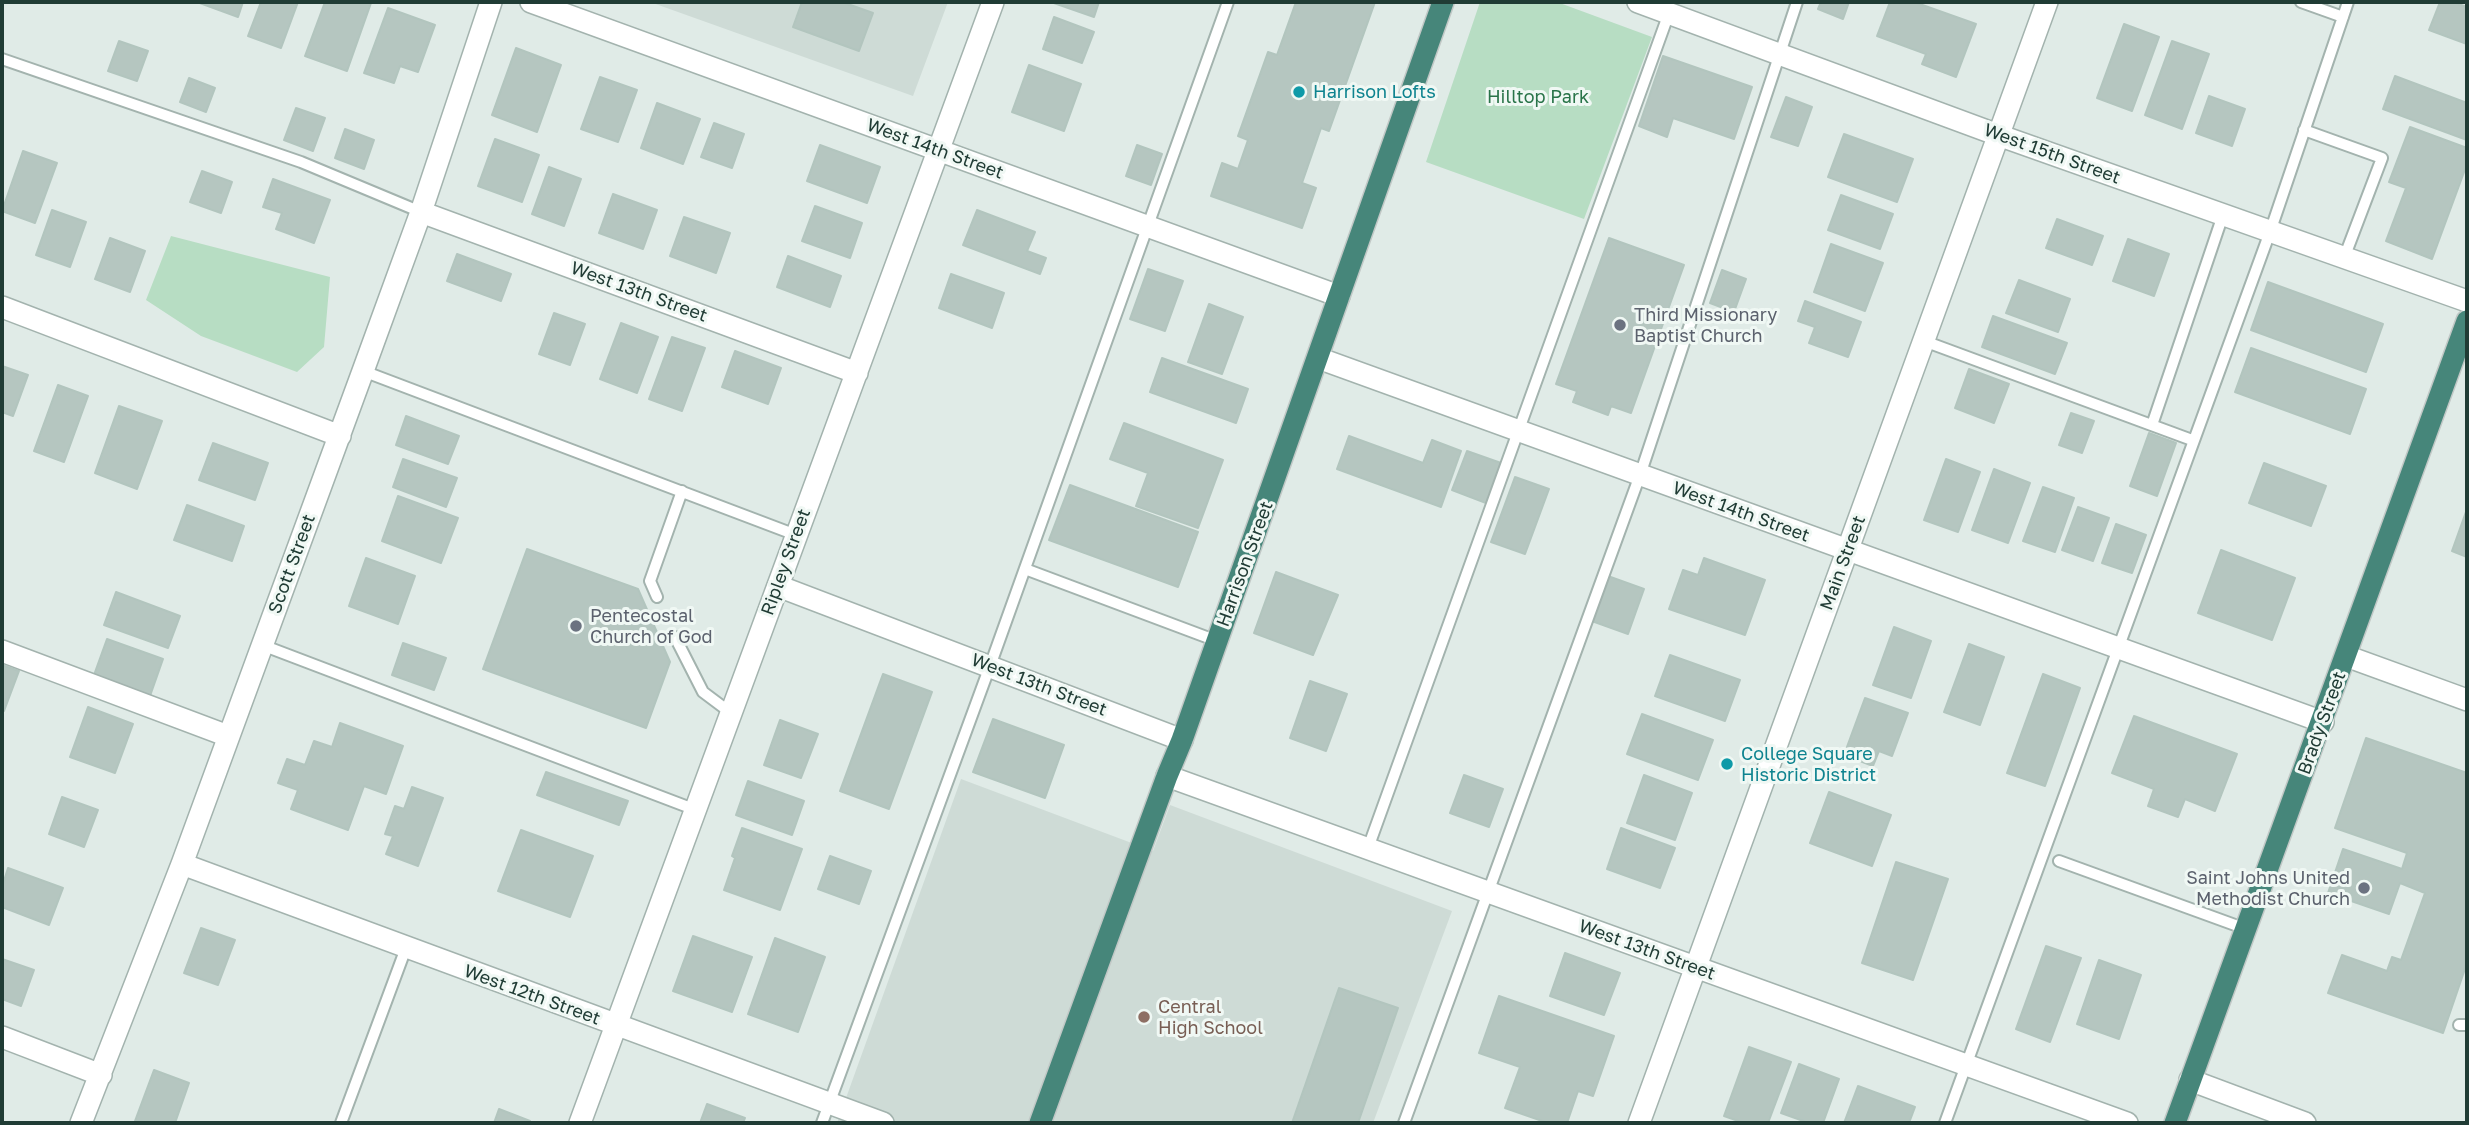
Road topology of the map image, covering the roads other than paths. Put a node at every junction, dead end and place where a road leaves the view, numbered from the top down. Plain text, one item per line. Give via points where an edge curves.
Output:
1 (491, 2) edge
2 (531, 2) edge
3 (993, 2) edge
4 (1228, 2) edge
5 (1443, 2) edge
6 (1638, 2) edge
7 (1797, 2) edge
8 (2047, 2) edge
9 (2301, 2) edge
10 (2348, 2) edge
11 (1668, 13) junction
12 (2343, 16) junction
13 (1779, 52) junction
14 (2, 58) edge
15 (2304, 130) junction
16 (1998, 135) junction
17 (939, 150) junction
18 (421, 212) junction
19 (2223, 215) junction
20 (1149, 225) junction
21 (2270, 232) junction
22 (2344, 258) junction
23 (1339, 296) junction
24 (2467, 301) edge
25 (2, 307) edge
26 (2467, 321) edge
27 (1924, 341) junction
28 (1318, 358) junction
29 (363, 371) junction
30 (857, 373) junction
31 (2152, 425) junction
32 (1518, 430) junction
33 (340, 436) junction
34 (2192, 440) junction
35 (1640, 475) junction
36 (682, 491) junction
37 (796, 535) junction
38 (1847, 550) junction
39 (1025, 569) junction
40 (778, 586) junction
41 (657, 597) dead end
42 (675, 636) dead end
43 (1217, 642) junction
44 (262, 645) junction
45 (2118, 648) junction
46 (2, 651) edge
47 (2346, 656) junction
48 (990, 666) junction
49 (2467, 699) edge
50 (731, 713) junction
51 (2323, 722) junction
52 (228, 736) junction
53 (1182, 740) junction
54 (1167, 776) junction
55 (696, 810) junction
56 (1368, 848) junction
57 (2059, 861) dead end
58 (182, 864) junction
59 (1488, 892) junction
60 (2246, 929) junction
61 (406, 948) junction
62 (1695, 967) junction
63 (616, 1026) junction
64 (2, 1038) edge
65 (1966, 1065) junction
66 (101, 1075) junction
67 (2190, 1080) junction
68 (826, 1114) edge
69 (81, 1123) edge
70 (341, 1123) edge
71 (580, 1123) edge
72 (883, 1123) edge
73 (1040, 1123) edge
74 (1404, 1123) edge
75 (1639, 1123) edge
76 (1945, 1123) edge
77 (2127, 1123) edge
78 (2175, 1123) edge
79 (2305, 1123) edge

1 - 18 street, Scott Street
2 - 17 street, West 14th Street
3 - 17 street, Ripley Street
4 - 20 lane
5 - 23 highway, Harrison Street
6 - 11 street, West 15th Street
7 - 13 lane
8 - 16 street, Main Street
9 - 12 lane
10 - 12 lane
11 - 13 street, West 15th Street
11 - 32 lane
12 - 15 lane
13 - 16 street, West 15th Street
13 - 35 lane
14 - 18 lane via 301,162
15 - 21 lane
15 - 22 lane via 2382,158
16 - 19 street, West 15th Street
16 - 27 street, Main Street
17 - 20 street, West 14th Street
17 - 30 street, Ripley Street
18 - 29 street, Scott Street
18 - 30 street, West 13th Street
19 - 21 street, West 15th Street
19 - 31 lane
20 - 23 street, West 14th Street
20 - 39 lane
21 - 22 street, West 15th Street
21 - 34 lane
22 - 24 street, West 15th Street
23 - 28 highway, Harrison Street
25 - 33 street
26 - 47 highway, Brady Street
27 - 31 lane
27 - 38 street, Main Street
28 - 32 street, West 14th Street
28 - 43 highway, Harrison Street
29 - 33 street, Scott Street
29 - 36 lane
30 - 37 street, Ripley Street
31 - 34 lane
32 - 35 street, West 14th Street
32 - 56 lane
33 - 44 street, Scott Street
34 - 45 lane
35 - 38 street, West 14th Street
35 - 59 lane
36 - 37 lane
36 - 41 lane via 650,581
37 - 40 street, Ripley Street
38 - 45 street, West 14th Street
38 - 62 street, Main Street
39 - 43 lane
39 - 48 lane
40 - 48 street, West 13th Street
40 - 50 street, Ripley Street
42 - 50 lane via 703,692
43 - 53 highway, Harrison Street
44 - 52 street, Scott Street
44 - 55 lane
45 - 51 street, West 14th Street
45 - 65 lane
46 - 52 street
47 - 49 street
47 - 51 highway, Brady Street
48 - 53 street, West 13th Street
48 - 68 lane
50 - 55 street, Ripley Street
51 - 60 highway, Brady Street
52 - 58 street, Scott Street
53 - 54 highway, Harrison Street
54 - 56 street, West 13th Street
54 - 73 highway, Harrison Street
55 - 63 street, Ripley Street
56 - 59 street, West 13th Street
57 - 60 lane
58 - 61 street, West 12th Street
58 - 66 street, Scott Street
59 - 62 street, West 13th Street
59 - 74 lane
60 - 67 highway, Brady Street
61 - 63 street, West 12th Street
61 - 70 lane
62 - 65 street, West 13th Street
62 - 75 street, Main Street
63 - 68 street, West 12th Street
63 - 71 street, Ripley Street
64 - 66 street
65 - 76 lane
65 - 77 street, West 13th Street
66 - 69 street, Scott Street
67 - 78 highway, Brady Street
67 - 79 street
68 - 72 street, West 12th Street

